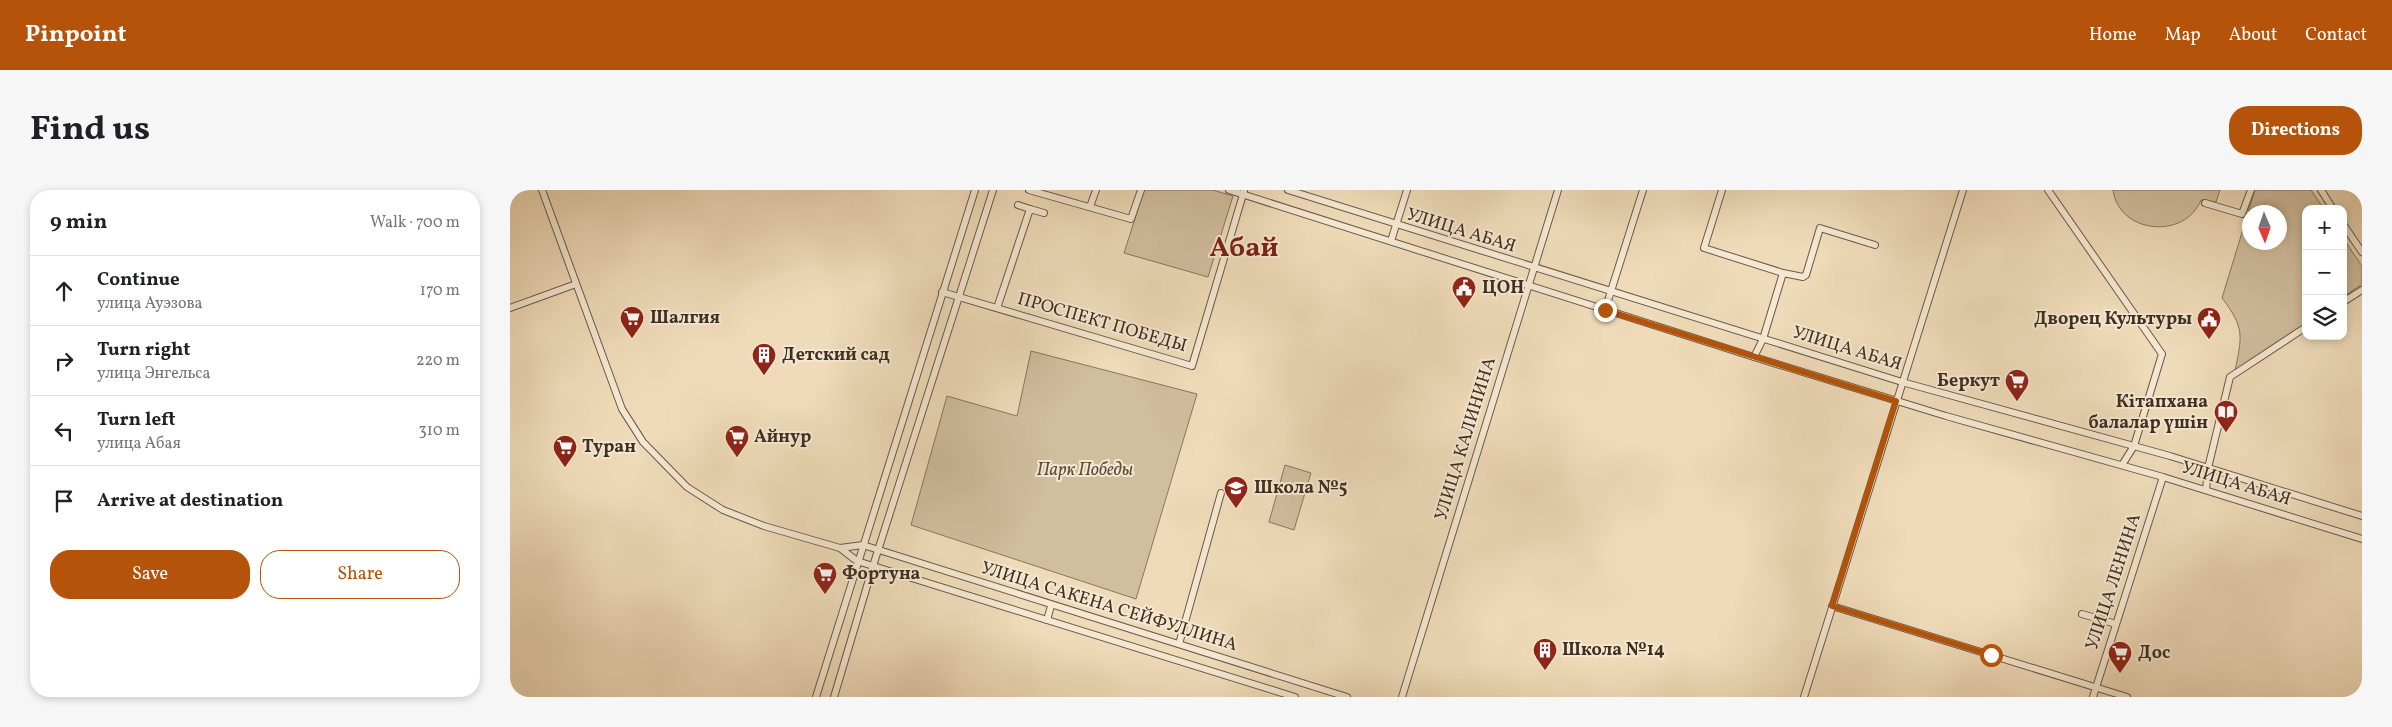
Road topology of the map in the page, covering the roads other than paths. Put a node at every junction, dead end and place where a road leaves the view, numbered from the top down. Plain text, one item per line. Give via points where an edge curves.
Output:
1 (542, 190) edge
2 (975, 190) edge
3 (993, 190) edge
4 (1029, 190) edge
5 (1096, 190) edge
6 (1141, 190) edge
7 (1229, 190) edge
8 (1288, 190) edge
9 (1407, 190) edge
10 (1558, 190) edge
11 (1643, 190) edge
12 (1722, 190) edge
13 (1962, 190) edge
14 (2048, 190) edge
15 (2251, 190) edge
16 (2323, 191) edge
17 (1244, 192) edge
18 (2205, 203) dead end
19 (1018, 204) dead end
20 (2331, 205) edge
21 (1090, 207) junction
22 (1030, 208) junction
23 (1044, 213) dead end
24 (1396, 224) junction
25 (2347, 230) edge
26 (1391, 241) junction
27 (1875, 244) dead end
28 (2362, 252) edge
29 (1534, 268) junction
30 (1783, 273) junction
31 (576, 284) junction
32 (1528, 287) junction
33 (2362, 290) edge
34 (942, 292) junction
35 (1611, 292) junction
36 (959, 297) junction
37 (2347, 299) edge
38 (510, 308) edge
39 (997, 308) junction
40 (1605, 310) junction
41 (2302, 330) edge
42 (1763, 339) junction
43 (1754, 357) junction
44 (1902, 382) junction
45 (1896, 401) junction
46 (2134, 446) junction
47 (2122, 465) junction
48 (2208, 468) junction
49 (2163, 477) junction
50 (2206, 490) junction
51 (1221, 493) dead end
52 (2362, 516) edge
53 (2362, 539) edge
54 (863, 545) junction
55 (840, 548) junction
56 (878, 550) junction
57 (858, 561) junction
58 (873, 566) junction
59 (1051, 606) junction
60 (1832, 606) junction
61 (2082, 614) dead end
62 (1047, 620) junction
63 (2116, 624) junction
64 (1179, 644) junction
65 (2096, 688) junction
66 (816, 697) edge
67 (834, 697) edge
68 (1295, 697) edge
69 (1347, 697) edge
70 (1402, 697) edge
71 (1804, 697) edge
72 (2093, 697) edge
73 (2127, 697) edge

1 - 31 street
2 - 34 street
3 - 36 street
4 - 21 street
5 - 21 street
6 - 21 street via 1131,219
7 - 17 street
8 - 24 street
9 - 24 street
10 - 29 street, УЛИЦА КАЛИНИНА
11 - 35 street
12 - 30 street via 1704,248
13 - 44 street
14 - 46 street via 2162,354
15 - 18 street via 2242,214
16 - 20 street
17 - 26 street
17 - 39 street, ПРОСПЕКТ ПОБЕДЫ via 1192,366
19 - 22 street
22 - 23 street
22 - 39 street
24 - 26 street, УЛИЦА АБАЯ
24 - 29 street, УЛИЦА АБАЯ
25 - 28 street
26 - 32 street, УЛИЦА АБАЯ
27 - 30 street via 1820,228 1806,275
29 - 32 street, УЛИЦА КАЛИНИНА
29 - 35 street, УЛИЦА АБАЯ
30 - 42 street
31 - 38 street
31 - 55 street via 622,409 643,442 687,487 730,513
32 - 40 street, УЛИЦА АБАЯ
32 - 70 street, УЛИЦА КАЛИНИНА
33 - 37 street
34 - 36 street, ПРОСПЕКТ ПОБЕДЫ
34 - 54 street
35 - 40 street
35 - 42 street, УЛИЦА АБАЯ
36 - 39 street, ПРОСПЕКТ ПОБЕДЫ
36 - 56 street
40 - 43 street, УЛИЦА АБАЯ
41 - 48 street via 2230,377
42 - 43 street
42 - 44 street, УЛИЦА АБАЯ
43 - 45 street, УЛИЦА АБАЯ
44 - 45 street
44 - 46 street, УЛИЦА АБАЯ
45 - 47 street, УЛИЦА АБАЯ
45 - 60 street
46 - 47 street
46 - 48 street, УЛИЦА АБАЯ
47 - 49 street, УЛИЦА АБАЯ
48 - 50 street
48 - 52 street, УЛИЦА АБАЯ
49 - 50 street, УЛИЦА АБАЯ
49 - 63 street, УЛИЦА ЛЕНИНА
50 - 53 street, УЛИЦА АБАЯ
51 - 64 street
54 - 55 street
54 - 56 street, УЛИЦА САКЕНА СЕЙФУЛЛИНА
54 - 57 street
55 - 57 street, УЛИЦА САКЕНА СЕЙФУЛЛИНА
56 - 58 street
56 - 59 street, УЛИЦА САКЕНА СЕЙФУЛЛИНА
57 - 58 street, УЛИЦА САКЕНА СЕЙФУЛЛИНА
57 - 66 street
58 - 62 street, УЛИЦА САКЕНА СЕЙФУЛЛИНА
58 - 67 street
59 - 62 street
59 - 64 street, УЛИЦА САКЕНА СЕЙФУЛЛИНА
60 - 65 street
60 - 71 street
61 - 63 street
62 - 68 street, УЛИЦА САКЕНА СЕЙФУЛЛИНА
63 - 65 street, УЛИЦА ЛЕНИНА
64 - 69 street, УЛИЦА САКЕНА СЕЙФУЛЛИНА
65 - 72 street, УЛИЦА ЛЕНИНА
65 - 73 street

